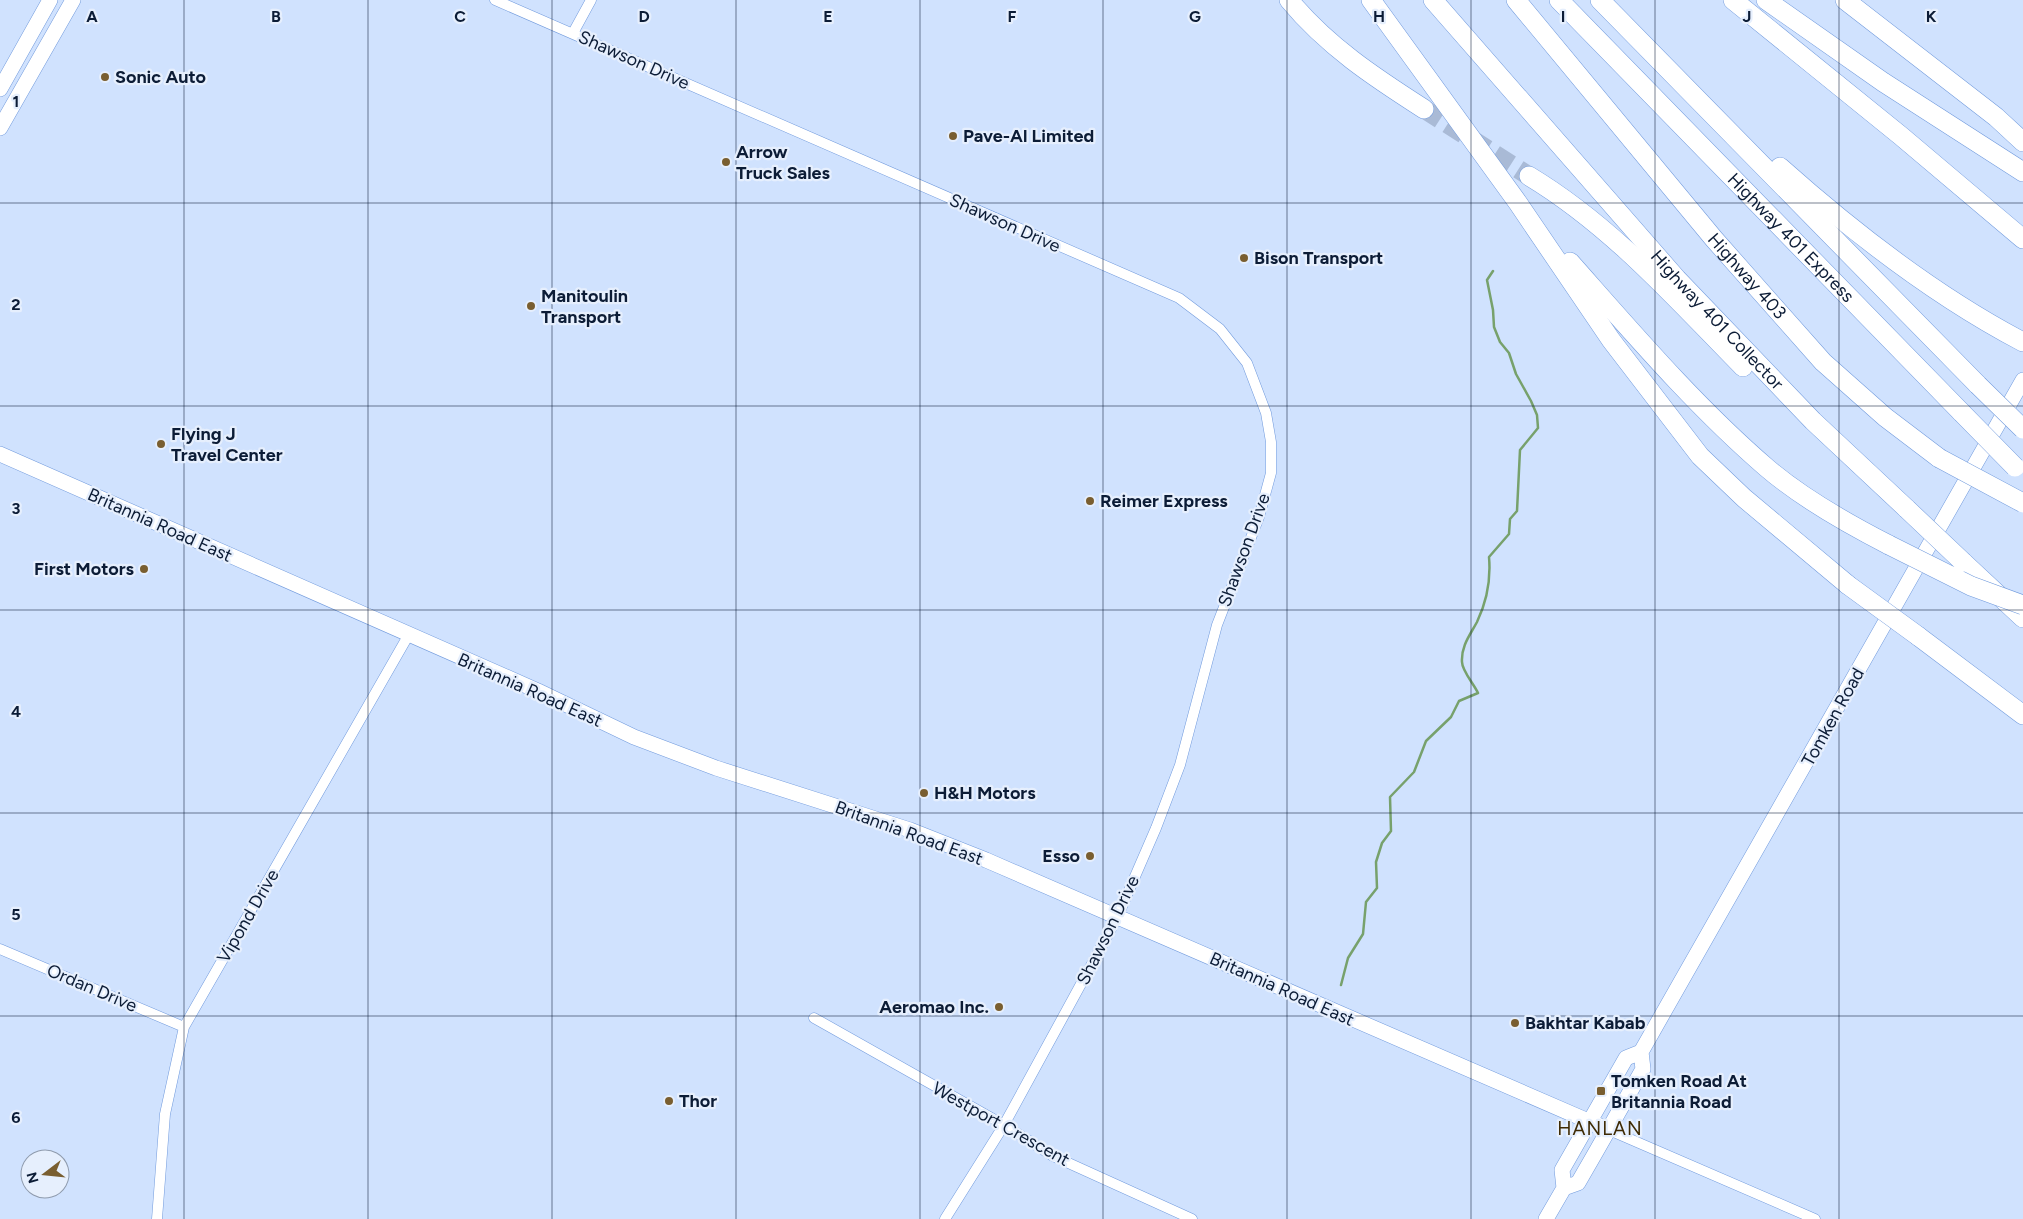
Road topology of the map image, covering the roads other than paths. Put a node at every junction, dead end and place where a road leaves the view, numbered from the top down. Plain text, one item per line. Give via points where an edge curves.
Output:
1 (50, 0) edge
2 (74, 0) edge
3 (495, 0) edge
4 (591, 0) edge
5 (1289, 0) edge
6 (1371, 0) edge
7 (1433, 0) edge
8 (1516, 0) edge
9 (1559, 0) edge
10 (1600, 0) edge
11 (1733, 0) edge
12 (1766, 0) edge
13 (1845, 0) edge
14 (573, 33) junction
15 (1644, 44) junction
16 (0, 89) edge
17 (1424, 109) tunnel mouth
18 (0, 128) edge
19 (2023, 142) edge
20 (2023, 172) edge
21 (1529, 176) tunnel mouth
22 (1518, 203) junction
23 (2023, 239) edge
24 (2023, 342) edge
25 (2023, 380) edge
26 (1813, 421) junction
27 (2023, 429) edge
28 (0, 454) edge
29 (2019, 471) edge
30 (2023, 502) edge
31 (2023, 605) edge
32 (2023, 618) edge
33 (408, 636) junction
34 (2023, 715) edge
35 (1117, 918) junction
36 (0, 950) edge
37 (814, 1018) dead end
38 (184, 1027) junction
39 (1641, 1052) junction
40 (1590, 1121) junction
41 (1004, 1125) junction
42 (1609, 1130) junction
43 (1564, 1188) junction
44 (157, 1219) edge
45 (945, 1219) edge
46 (1192, 1219) edge
47 (1546, 1219) edge
48 (1815, 1219) edge

1 - 16 street
2 - 18 street
3 - 14 street, Shawson Drive
4 - 14 street
5 - 17 highway via 1328,42 1356,65
6 - 22 highway
7 - 26 highway, Highway 401 Collector via 1677,279
8 - 30 highway, Highway 403, bridge via 1714,239 1823,362 1884,417 1939,458
9 - 29 highway, Highway 401 Express, bridge
10 - 15 highway, Highway 401 Express
11 - 23 highway
12 - 20 highway via 1883,82
13 - 19 highway
14 - 35 street, Shawson Drive via 1179,298 1220,329 1247,364 1266,413 1271,442 1271,473 1259,517 1217,625 1180,765
15 - 24 highway via 1813,196 1948,298
15 - 27 highway, Highway 401 Express, bridge
21 - 26 highway via 1592,218 1779,403
22 - 31 highway, bridge via 1670,372 1768,469 1857,528 1971,586
22 - 34 highway, bridge via 1611,340 1700,456 1738,493 1848,585
25 - 39 street, Tomken Road
26 - 32 highway, Highway 401 Collector, bridge
28 - 33 street, Britannia Road East
33 - 35 street, Britannia Road East via 538,691 634,737 716,768 910,830
33 - 38 street, Vipond Drive
35 - 40 street, Britannia Road East
35 - 41 street, Shawson Drive
36 - 38 street, Ordan Drive
37 - 41 street, Westport Crescent
38 - 44 street, Vipond Drive via 165,1114
39 - 40 street, Tomken Road via 1626,1058
39 - 42 street, Tomken Road via 1643,1069
40 - 42 street, Britannia Road East
40 - 43 street, Tomken Road via 1562,1170
41 - 45 street, Shawson Drive
41 - 46 street, Westport Crescent via 1054,1156
42 - 43 street, Tomken Road via 1578,1183
42 - 48 street, Britannia Road East
43 - 47 street, Tomken Road

